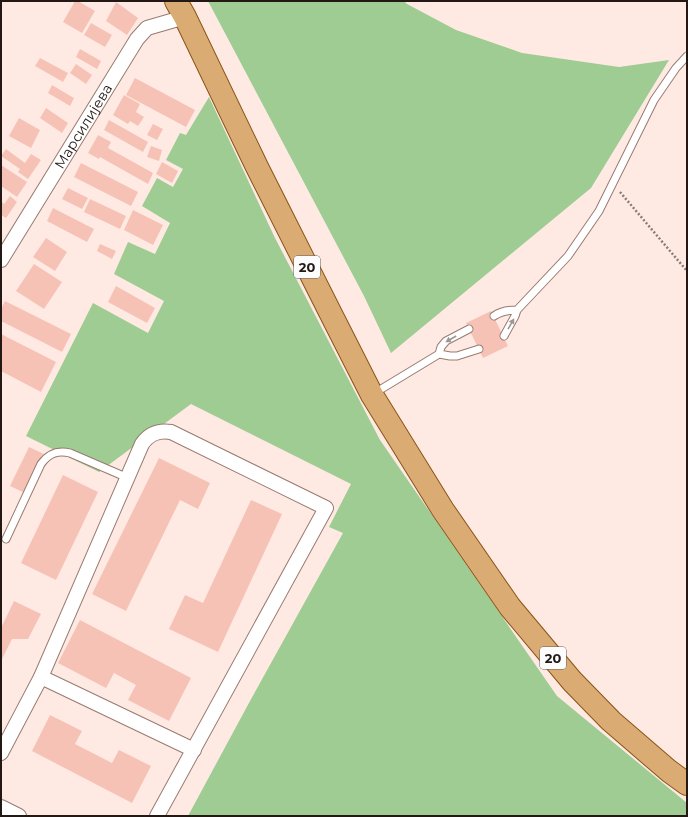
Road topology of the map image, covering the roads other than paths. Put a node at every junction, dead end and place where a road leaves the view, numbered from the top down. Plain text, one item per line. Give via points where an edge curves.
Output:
1 (181, 9) edge
2 (687, 56) edge
3 (1, 260) edge
4 (517, 310) junction
5 (494, 316) dead end
6 (469, 329) dead end
7 (504, 336) dead end
8 (479, 349) dead end
9 (439, 354) junction
10 (372, 395) junction
11 (128, 478) junction
12 (6, 539) dead end
13 (40, 677) junction
14 (194, 750) junction
15 (1, 753) edge
16 (687, 784) edge
17 (1, 807) edge
18 (19, 816) edge
19 (157, 816) edge

1 - 3 street, Марсилијева via 147,28 137,39
1 - 10 main road, 20
2 - 4 lane via 654,100 599,211 568,256
4 - 5 lane via 501,312
7 -> 4 lane
6 -> 9 lane via 446,341
8 - 9 lane via 457,356
9 - 10 lane
10 - 16 main road, 20 via 443,510 510,606 572,681 611,721
11 - 12 lane via 70,453 53,453 41,464
11 - 13 street
11 - 14 street via 145,440 154,433 165,431 326,508
13 - 14 street
13 - 15 street
14 - 19 street
17 - 18 street

